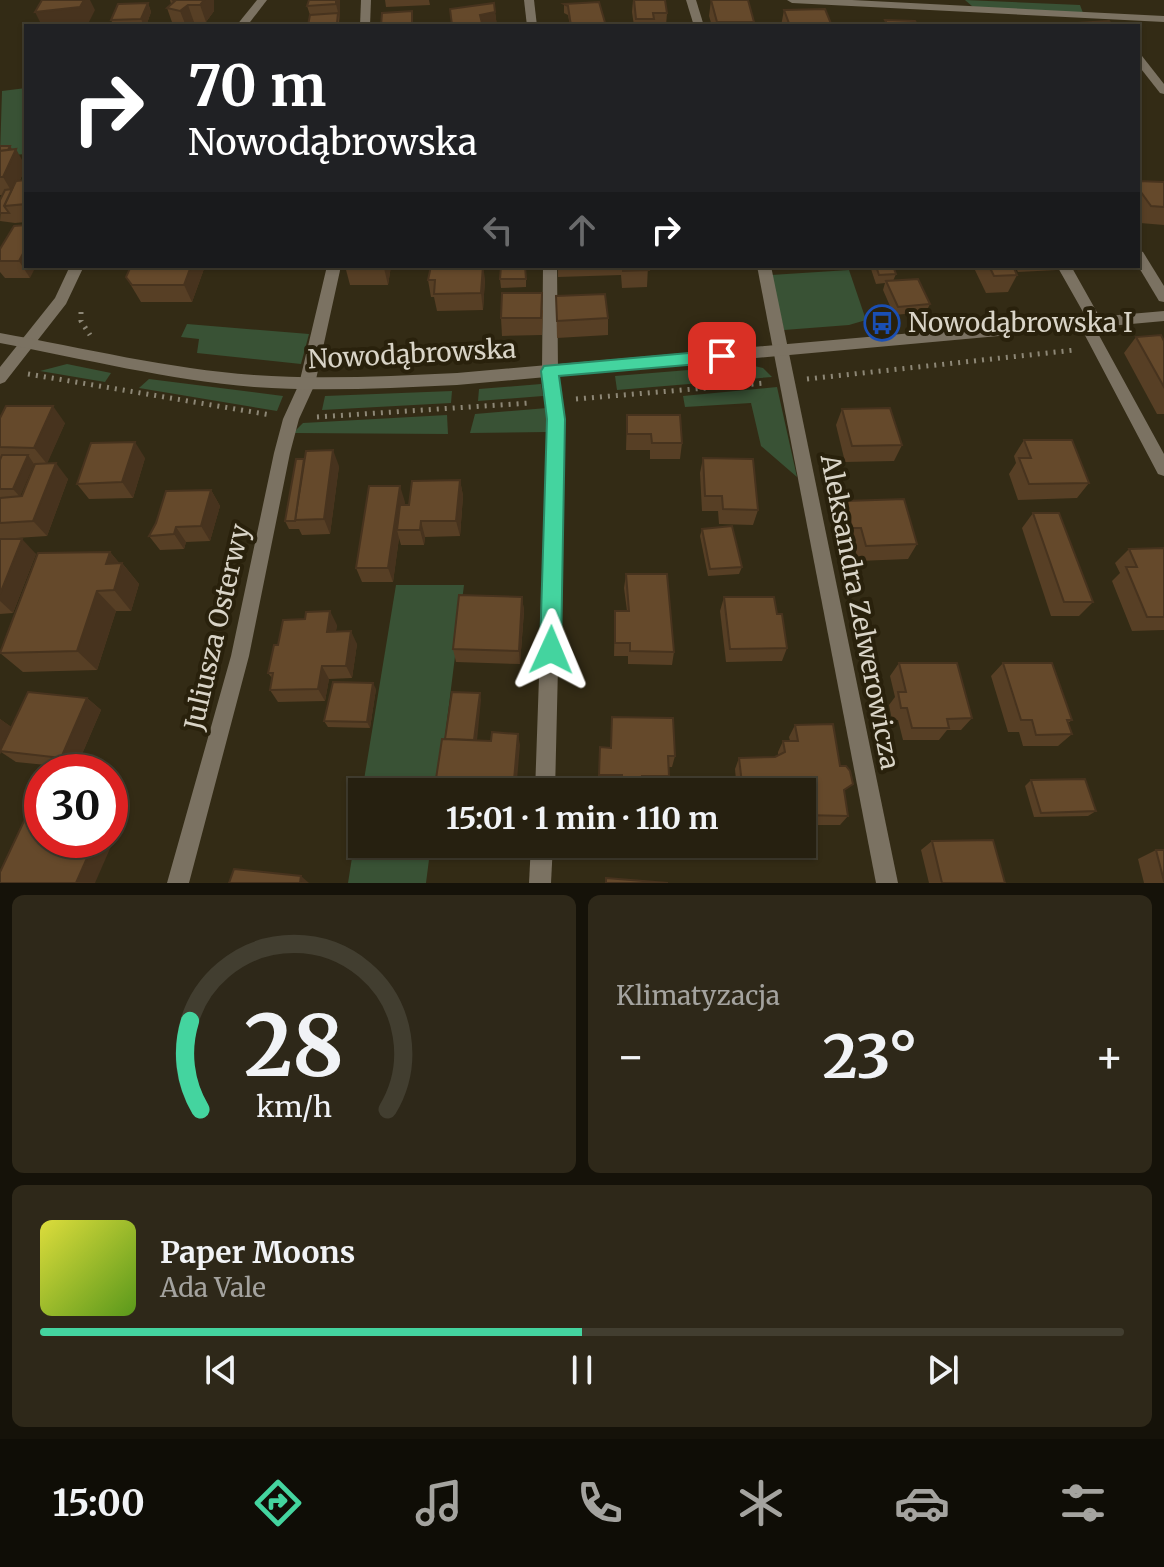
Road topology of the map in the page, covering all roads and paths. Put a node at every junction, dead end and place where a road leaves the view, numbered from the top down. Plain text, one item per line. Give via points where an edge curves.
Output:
1 (262, 0) edge
2 (366, 0) edge
3 (529, 0) edge
4 (691, 0) edge
5 (792, 0) edge
6 (985, 12) junction
7 (1164, 19) edge
8 (1110, 22) edge
9 (243, 24) edge
10 (365, 24) edge
11 (532, 24) edge
12 (698, 24) edge
13 (993, 24) edge
14 (1140, 61) edge
15 (1164, 91) edge
16 (1140, 258) edge
17 (76, 268) edge
18 (334, 268) edge
19 (550, 268) edge
20 (764, 268) edge
21 (1065, 268) edge
22 (1164, 297) edge
23 (1164, 316) edge
24 (1091, 323) junction
25 (41, 328) junction
26 (96, 337) dead end
27 (0, 338) edge
28 (30, 343) junction
29 (780, 351) junction
30 (550, 371) junction
31 (0, 378) edge
32 (307, 384) junction
33 (1164, 469) edge
34 (545, 778) edge
35 (541, 858) edge
36 (178, 883) edge
37 (540, 883) edge
38 (887, 883) edge

1 - 9 street
2 - 10 street
3 - 11 street
4 - 12 street
5 - 6 street
6 - 8 street
6 - 13 street
7 - 8 street
14 - 15 street
16 - 22 street
17 - 25 street
18 - 32 street, Juliusza Osterwy
19 - 30 street
20 - 29 street, Aleksandra Zelwerowicza
21 - 24 street
23 - 24 street, Nowodąbrowska
24 - 29 street, Nowodąbrowska
24 - 33 street
25 - 26 path
25 - 28 street
27 - 28 street, Nowodąbrowska
28 - 31 street
28 - 32 street, Nowodąbrowska via 194,373
29 - 30 street, Nowodąbrowska
29 - 38 street, Aleksandra Zelwerowicza
30 - 32 street, Nowodąbrowska
30 - 34 street via 556,419
32 - 36 street, Juliusza Osterwy via 282,453 240,656
35 - 37 street

